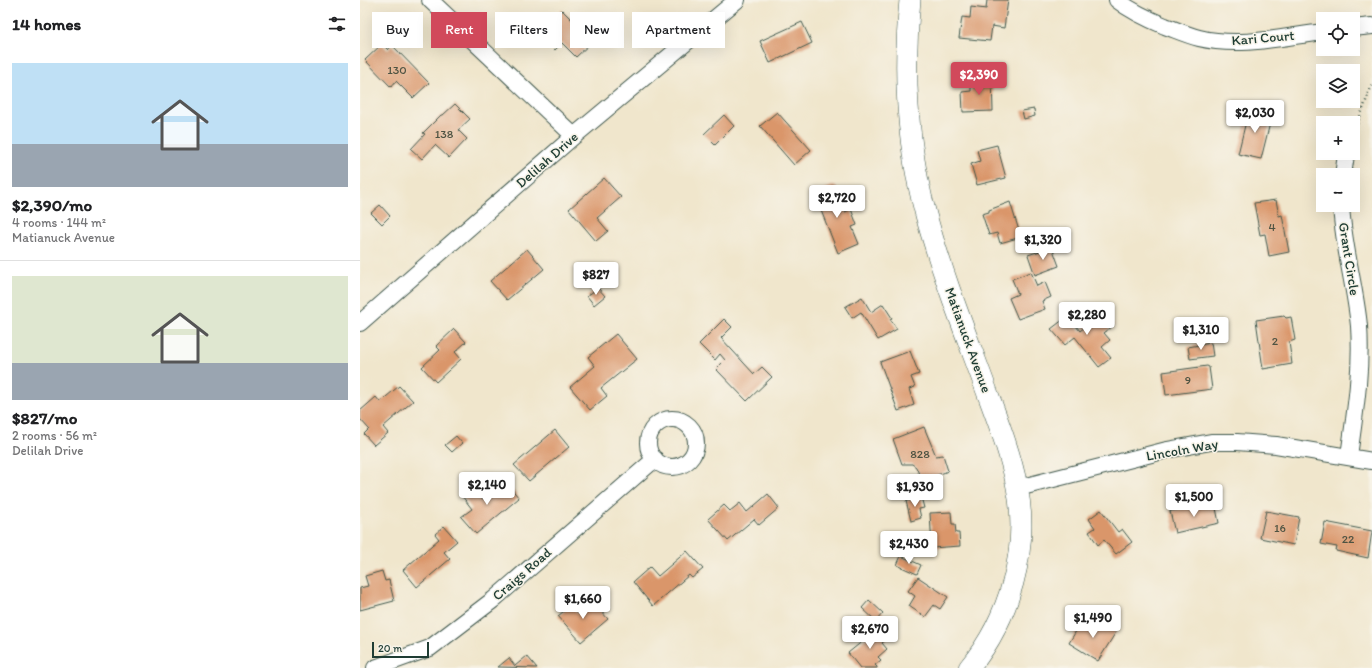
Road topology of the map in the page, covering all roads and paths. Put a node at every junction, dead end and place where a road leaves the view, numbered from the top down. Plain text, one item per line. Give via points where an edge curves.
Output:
1 (430, 0) edge
2 (737, 0) edge
3 (910, 0) edge
4 (1117, 0) edge
5 (1372, 26) edge
6 (1360, 27) edge
7 (1316, 33) edge
8 (1372, 85) edge
9 (1360, 117) edge
10 (574, 136) junction
11 (1342, 212) edge
12 (360, 323) edge
13 (1349, 456) junction
14 (655, 459) dead end
15 (1372, 461) edge
16 (1018, 488) junction
17 (375, 668) edge
18 (969, 668) edge

1 - 10 street
2 - 10 street, Delilah Drive
3 - 16 street, Matianuck Avenue via 907,80 914,161 933,240 1005,440
4 - 7 street, Kari Court via 1134,12 1160,24 1216,41 1244,42
5 - 6 street
8 - 9 path
10 - 12 street, Delilah Drive
11 - 13 street, Grant Circle via 1360,340 1357,397
13 - 15 street, Lincoln Way
13 - 16 street, Lincoln Way via 1276,445 1211,442 1167,450
14 - 17 street, Craigs Road via 493,600 430,648
16 - 18 street, Matianuck Avenue via 1019,547 1010,589 995,628

